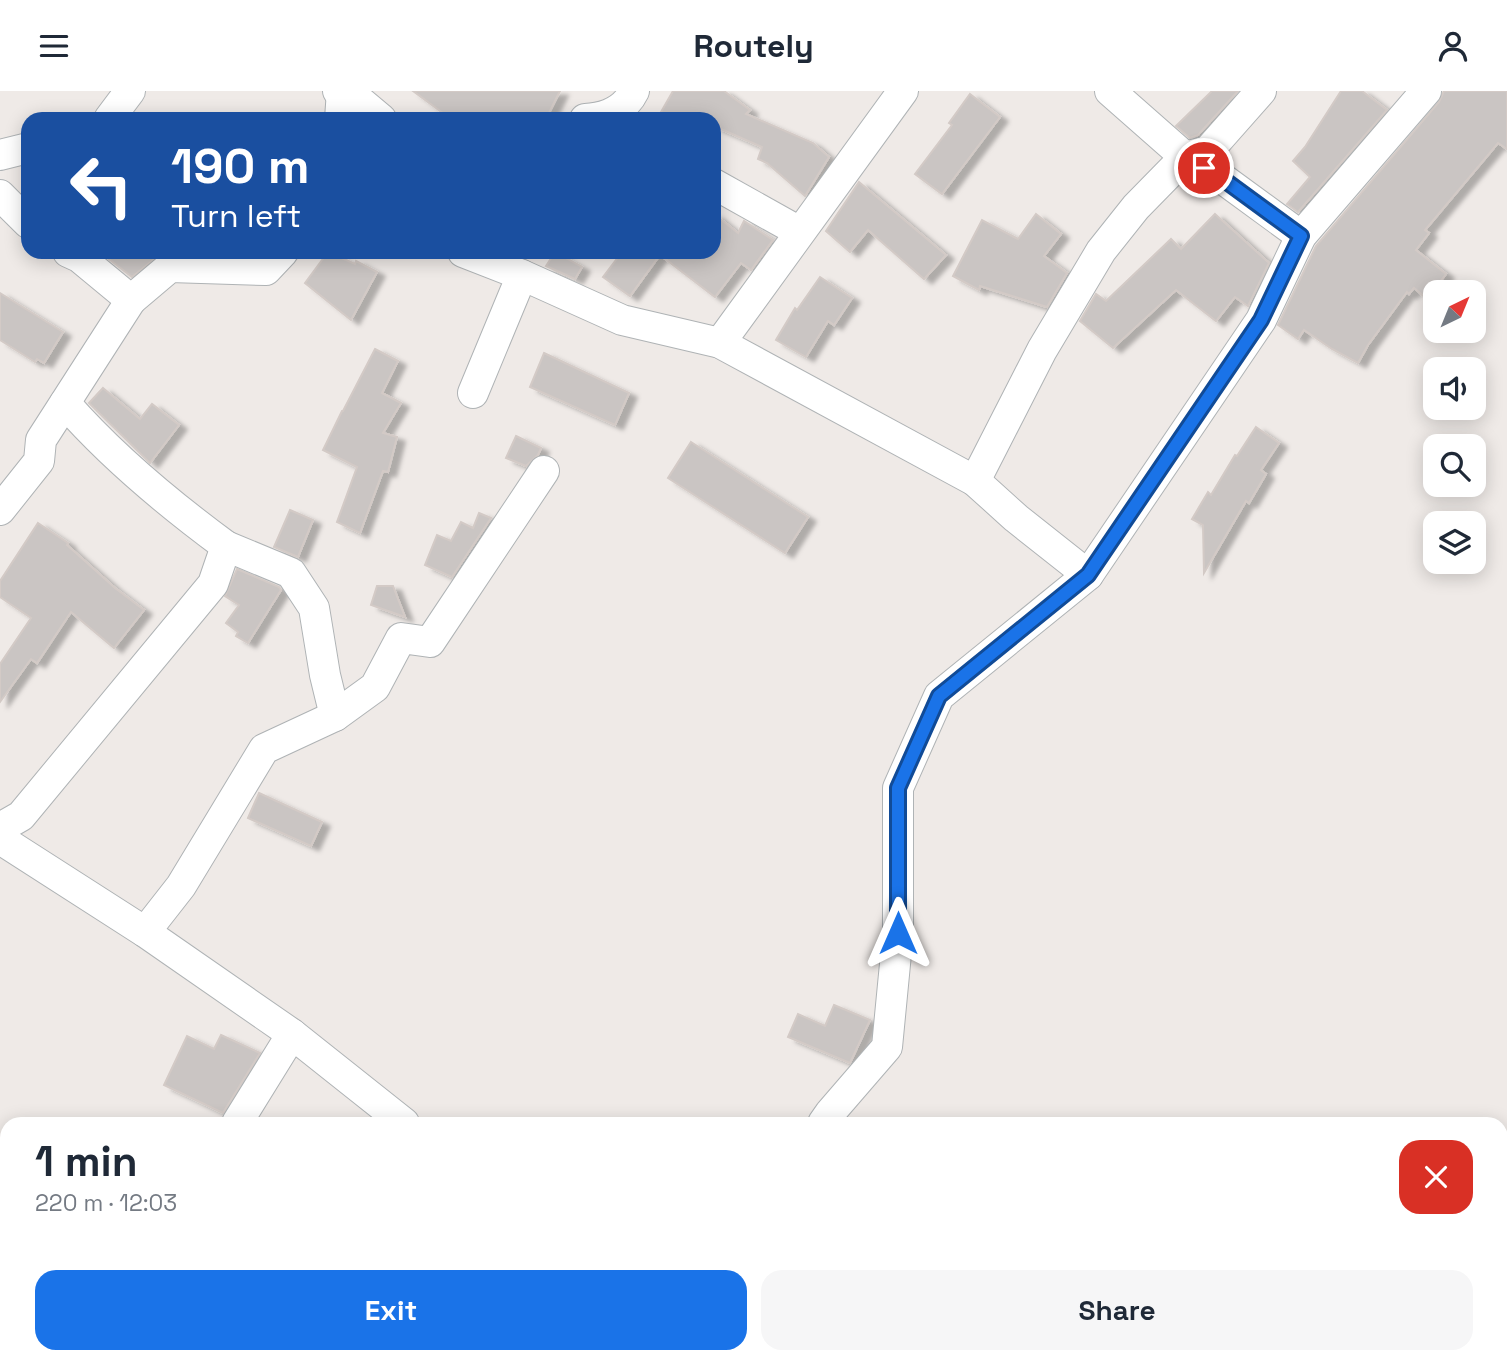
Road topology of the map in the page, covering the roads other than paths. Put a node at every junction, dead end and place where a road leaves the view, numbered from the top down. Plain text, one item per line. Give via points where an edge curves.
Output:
1 (130, 91) edge
2 (340, 91) edge
3 (634, 91) edge
4 (902, 91) edge
5 (1110, 91) edge
6 (1261, 91) edge
7 (1426, 91) edge
8 (116, 112) edge
9 (340, 112) edge
10 (373, 112) edge
11 (614, 112) edge
12 (21, 150) edge
13 (0, 155) edge
14 (1185, 157) junction
15 (721, 188) edge
16 (0, 195) edge
17 (21, 216) edge
18 (798, 232) junction
19 (1301, 236) junction
20 (81, 259) edge
21 (277, 259) edge
22 (481, 259) edge
23 (522, 275) junction
24 (131, 300) junction
25 (720, 342) junction
26 (473, 393) dead end
27 (65, 403) junction
28 (544, 471) dead end
29 (975, 481) junction
30 (0, 510) edge
31 (226, 546) junction
32 (1088, 575) junction
33 (335, 716) junction
34 (0, 828) edge
35 (0, 839) edge
36 (145, 932) junction
37 (292, 1034) junction
38 (241, 1117) edge
39 (396, 1117) edge
40 (827, 1117) edge

1 - 8 street
2 - 9 street
2 - 10 street
3 - 11 street
4 - 18 street
5 - 14 street
6 - 14 street via 1208,151
7 - 19 street
12 - 13 street
14 - 19 street
14 - 29 street via 1101,251 1042,350
15 - 18 street
16 - 17 street
18 - 25 street
19 - 32 street via 1261,320
20 - 24 street
21 - 24 street via 266,270 170,267
22 - 23 street
23 - 25 street via 622,320
23 - 26 street
24 - 27 street
25 - 29 street
27 - 30 street via 41,440 39,461
27 - 31 street via 152,488
28 - 33 street via 430,642 401,638 375,687
29 - 32 street
31 - 33 street via 291,573 314,608
31 - 34 street via 213,584 197,604 21,816
32 - 40 street via 939,696 898,788 898,933 887,1047
33 - 36 street via 264,749 181,886
35 - 36 street
36 - 37 street
37 - 38 street
37 - 39 street

